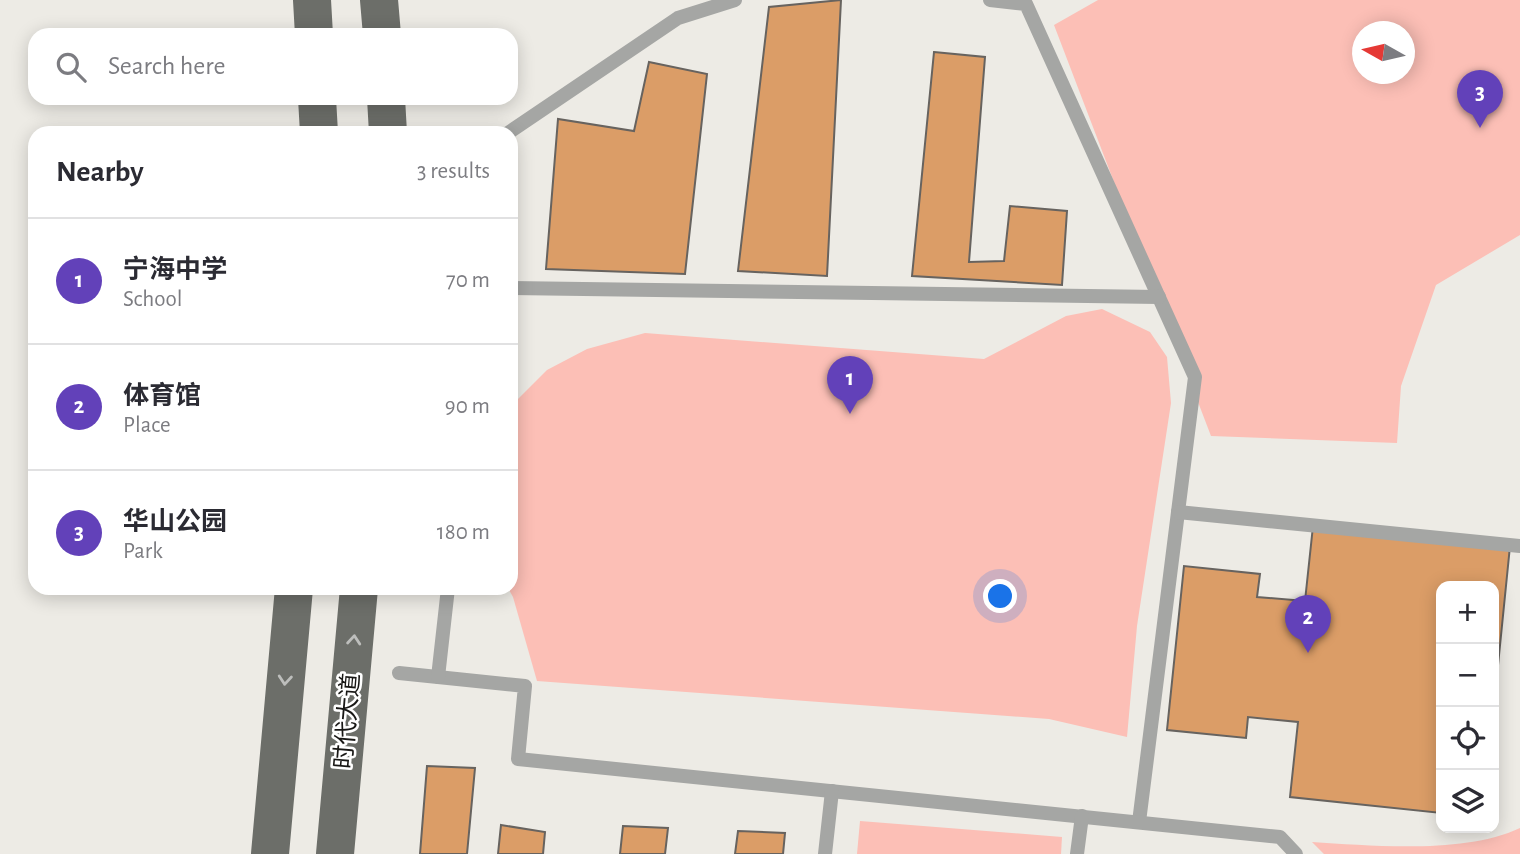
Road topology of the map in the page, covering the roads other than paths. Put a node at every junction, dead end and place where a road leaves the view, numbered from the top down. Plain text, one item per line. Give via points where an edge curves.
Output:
1 (312, 0) edge
2 (379, 0) edge
3 (735, 0) edge
4 (990, 0) edge
5 (314, 28) edge
6 (381, 28) edge
7 (317, 105) edge
8 (386, 105) edge
9 (319, 126) edge
10 (388, 126) edge
11 (518, 126) edge
12 (518, 288) edge
13 (1159, 297) junction
14 (1178, 512) junction
15 (1520, 546) edge
16 (293, 595) edge
17 (358, 595) edge
18 (447, 595) edge
19 (399, 673) dead end
20 (438, 677) junction
21 (832, 791) junction
22 (1082, 817) junction
23 (1139, 822) junction
24 (1280, 837) junction
25 (270, 854) edge
26 (335, 854) edge
27 (825, 854) edge
28 (1077, 854) edge
29 (1278, 854) edge
30 (1296, 854) edge

1 - 5 main road
2 - 6 main road
3 - 11 lane via 678,18
4 - 13 lane via 1026,5
7 - 9 main road
8 - 10 main road
12 - 13 lane
13 - 14 lane via 1195,377
14 - 15 lane
14 - 23 lane
16 -> 25 main road
26 -> 17 main road, 时代大道
18 - 20 lane
19 - 20 lane
20 - 21 lane via 525,686 518,759
21 - 22 lane
21 - 27 lane
22 - 23 lane
22 - 28 lane
23 - 24 lane
24 - 29 lane
24 - 30 lane

